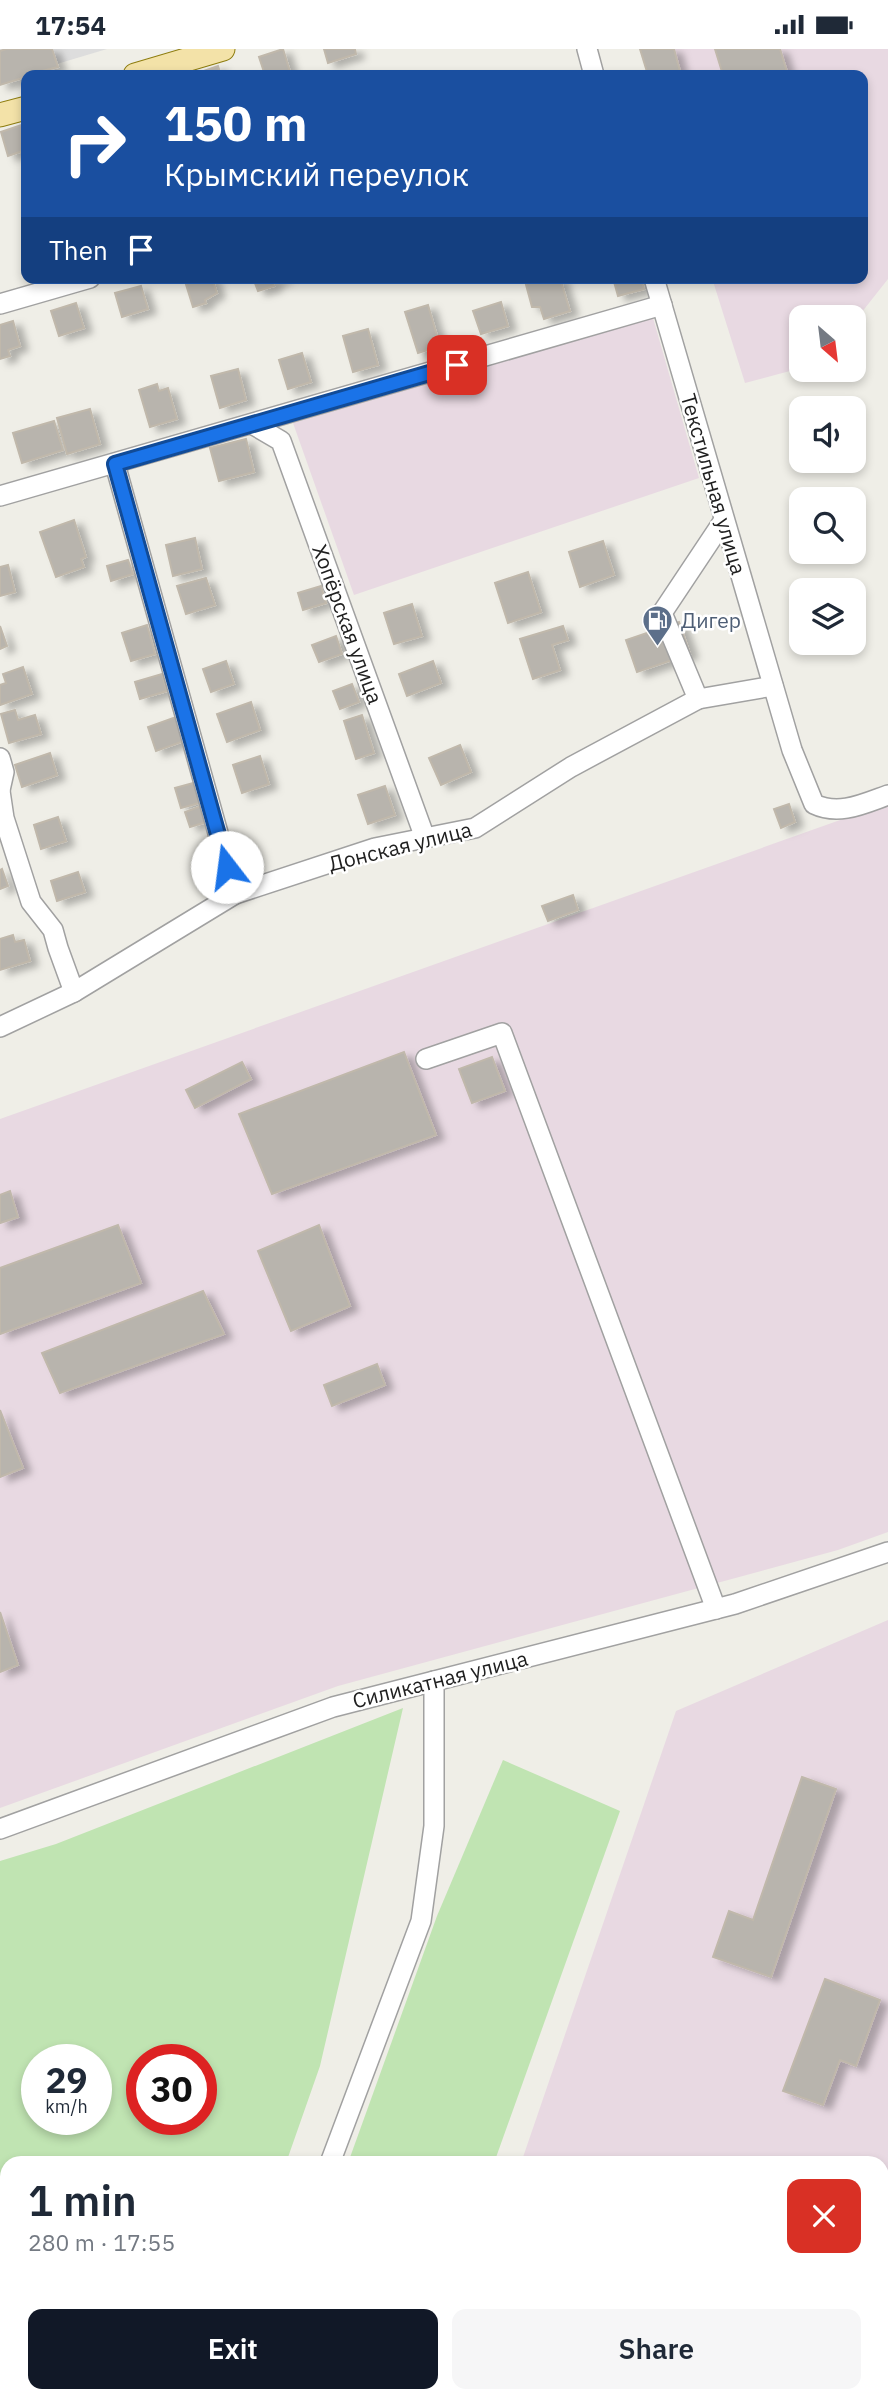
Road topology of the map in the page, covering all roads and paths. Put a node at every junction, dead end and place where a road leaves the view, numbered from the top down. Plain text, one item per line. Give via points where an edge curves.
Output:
1 (223, 49) edge
2 (587, 49) edge
3 (152, 70) edge
4 (593, 70) edge
5 (21, 109) edge
6 (0, 115) edge
7 (69, 284) edge
8 (656, 284) edge
9 (0, 304) edge
10 (662, 305) junction
11 (252, 424) junction
12 (115, 464) junction
13 (0, 496) edge
14 (724, 520) junction
15 (773, 687) junction
16 (698, 699) junction
17 (0, 758) edge
18 (0, 791) edge
19 (888, 795) edge
20 (425, 838) junction
21 (235, 894) junction
22 (74, 992) junction
23 (0, 1027) edge
24 (426, 1059) dead end
25 (888, 1552) edge
26 (716, 1609) junction
27 (434, 1681) junction
28 (0, 1829) edge
29 (333, 2156) edge

1 - 3 main road
2 - 4 street
5 - 6 main road
7 - 9 street
8 - 10 street, Текстильная улица
10 - 11 street
10 - 14 street, Текстильная улица
11 - 12 street
11 - 20 street, Хопёрская улица via 281,441
12 - 13 street
12 - 21 street
14 - 15 street, Текстильная улица
14 - 16 street via 662,613
15 - 16 street, Донская улица
15 - 19 street, Текстильная улица via 814,804 828,811
16 - 20 street, Донская улица via 571,767 475,828
17 - 18 street via 4,772
18 - 22 street via 31,902 53,930
20 - 21 street, Донская улица via 375,848
21 - 22 street, Донская улица
22 - 23 street, Донская улица
24 - 26 street via 502,1033
25 - 26 street, Силикатная улица
26 - 27 street, Силикатная улица
27 - 28 street, Силикатная улица via 333,1707
27 - 29 street via 434,1826 421,1921

